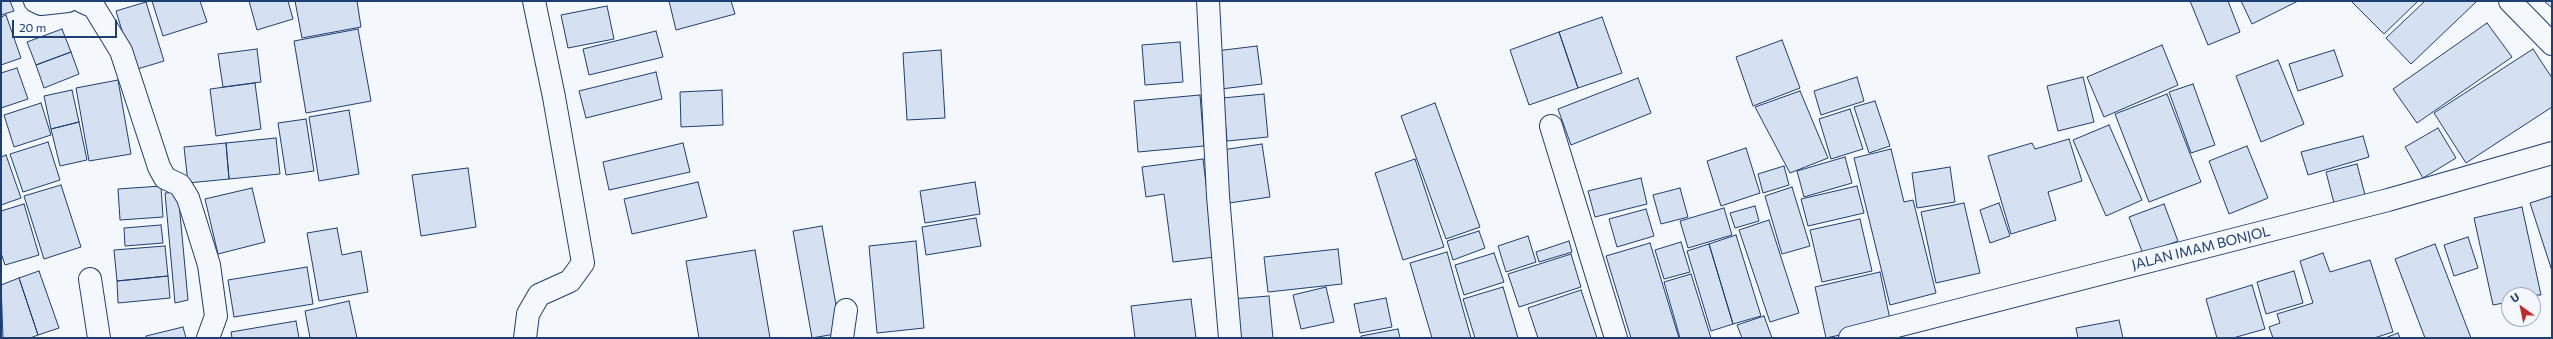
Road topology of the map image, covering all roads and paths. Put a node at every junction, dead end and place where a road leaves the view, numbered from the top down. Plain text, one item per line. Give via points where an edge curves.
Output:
1 (35, 1) edge
2 (68, 1) edge
3 (81, 1) edge
4 (534, 1) edge
5 (1208, 1) edge
6 (2510, 1) edge
7 (2552, 44) edge
8 (1550, 126) dead end
9 (2552, 153) edge
10 (90, 278) dead end
11 (846, 310) dead end
12 (99, 338) edge
13 (208, 338) edge
14 (525, 338) edge
15 (842, 338) edge
16 (1230, 338) edge
17 (1616, 338) edge
18 (1850, 338) edge

1 - 2 street via 40,4
3 - 13 street via 94,7 121,51 159,167 165,178 180,185 188,198 209,265 216,316
4 - 14 street via 554,96 583,264 570,280 539,295 528,314
5 - 16 street via 1218,196
6 - 7 street
8 - 17 street
9 - 18 street, JALAN IMAM BONJOL via 2388,200
10 - 12 street
11 - 15 street

